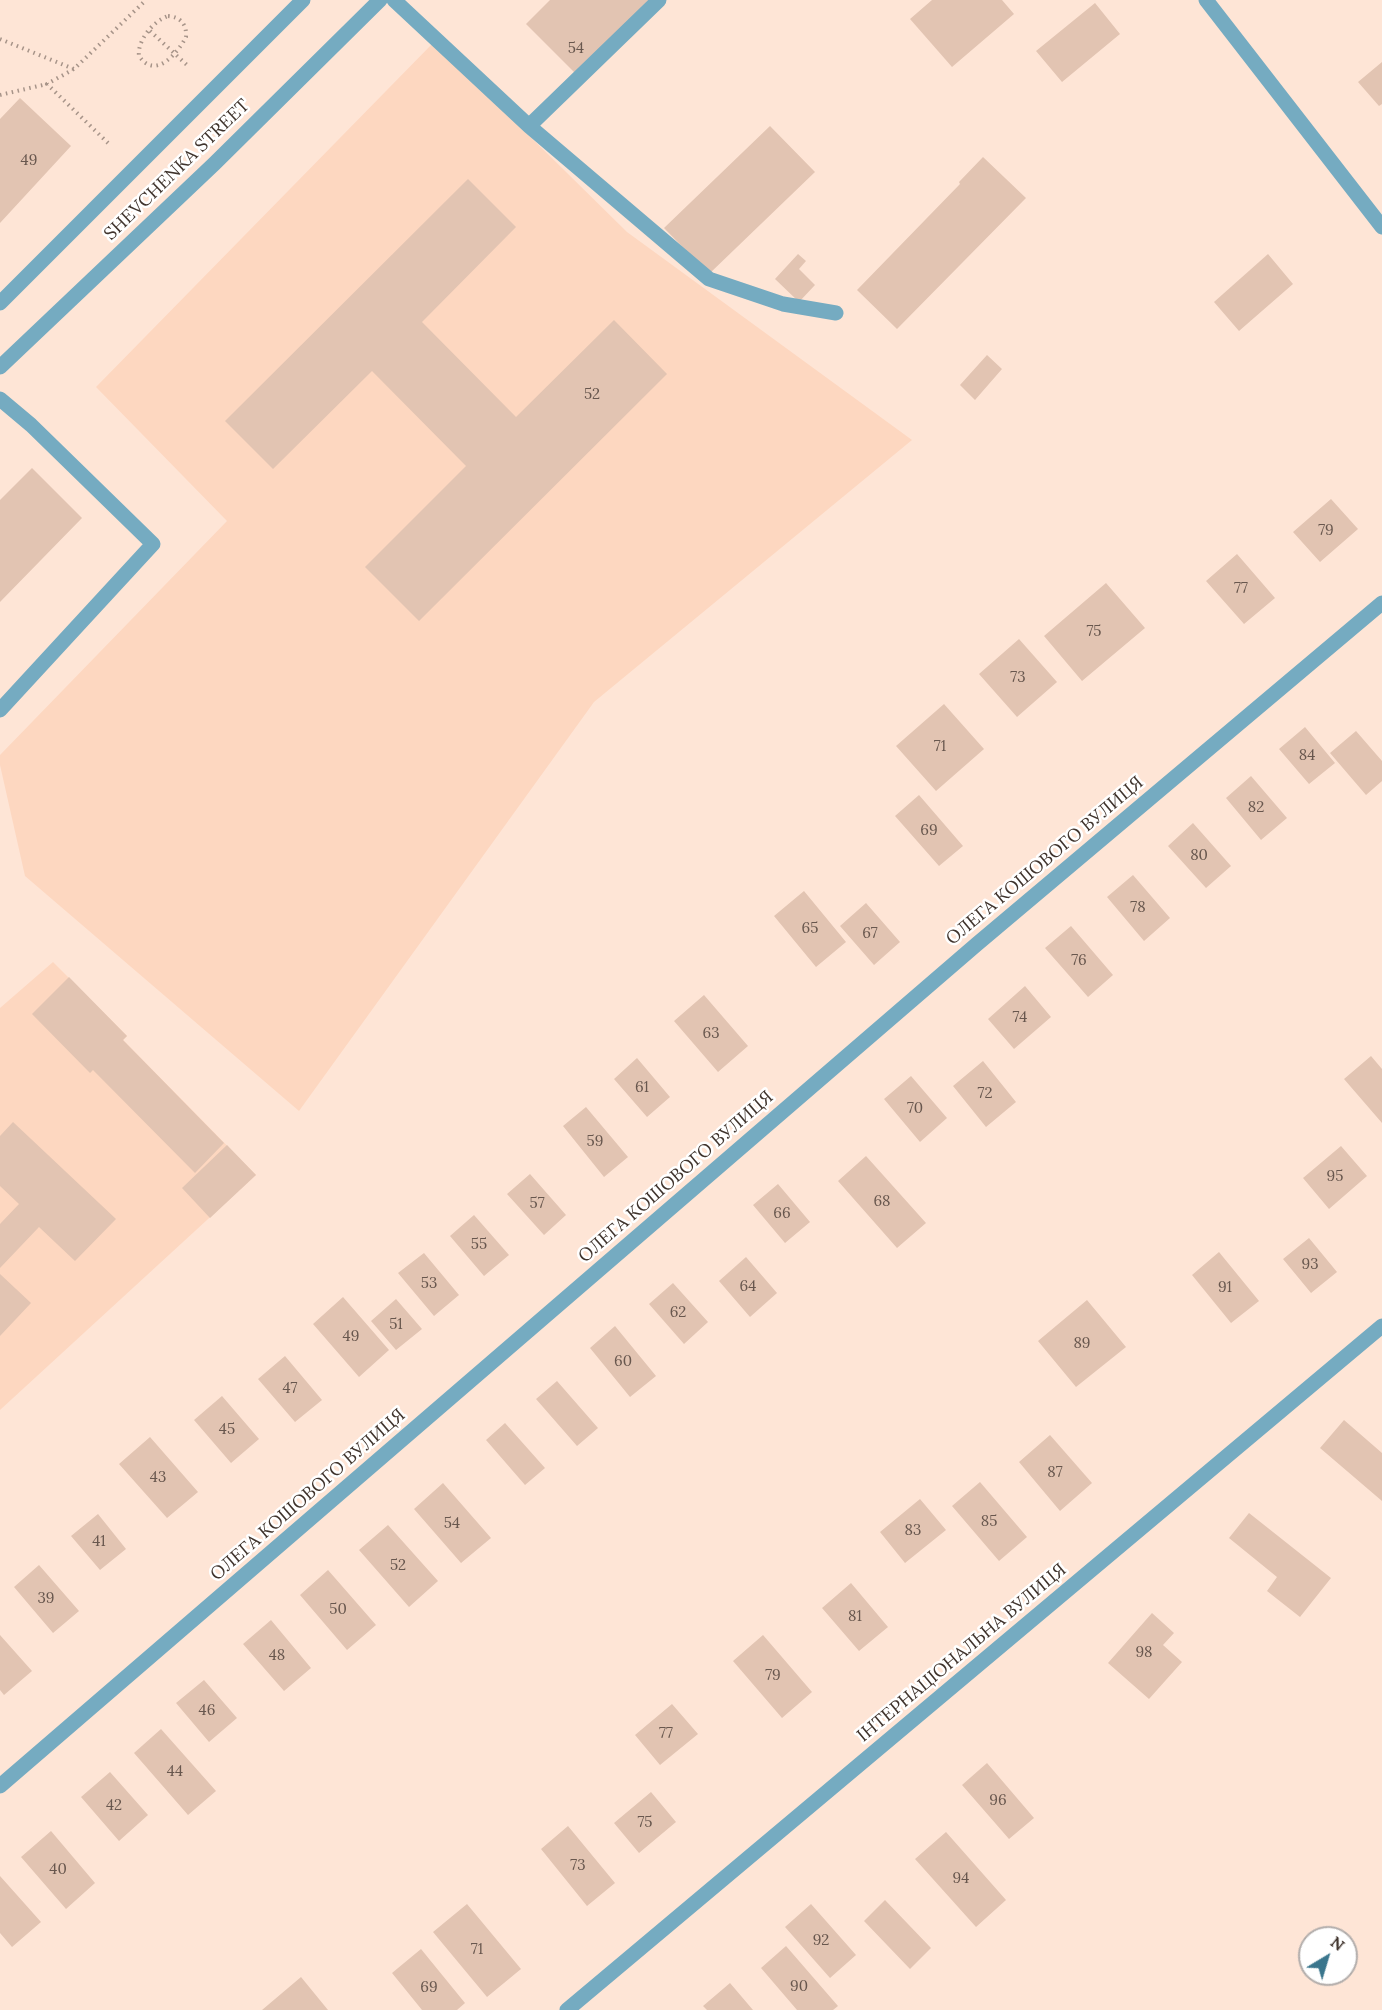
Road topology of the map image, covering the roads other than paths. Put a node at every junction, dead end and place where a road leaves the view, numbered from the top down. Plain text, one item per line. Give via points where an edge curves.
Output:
1 (303, 0) edge
2 (380, 0) edge
3 (394, 0) edge
4 (659, 0) edge
5 (1206, 0) edge
6 (529, 126) junction
7 (1382, 227) edge
8 (0, 303) edge
9 (836, 314) dead end
10 (0, 367) edge
11 (0, 399) edge
12 (1382, 603) edge
13 (0, 710) edge
14 (1382, 1326) edge
15 (0, 1786) edge
16 (567, 2010) edge

1 - 8 street, SHEVCHENKA STREET
2 - 10 street, SHEVCHENKA STREET
3 - 6 street
4 - 6 street
5 - 7 street
6 - 9 street via 709,279 783,304
11 - 13 street via 31,424 153,544
12 - 15 street, ОЛЕГА КОШОВОГО ВУЛИЦЯ via 968,951
14 - 16 street, ІНТЕРНАЦІОНАЛЬНА ВУЛИЦЯ

